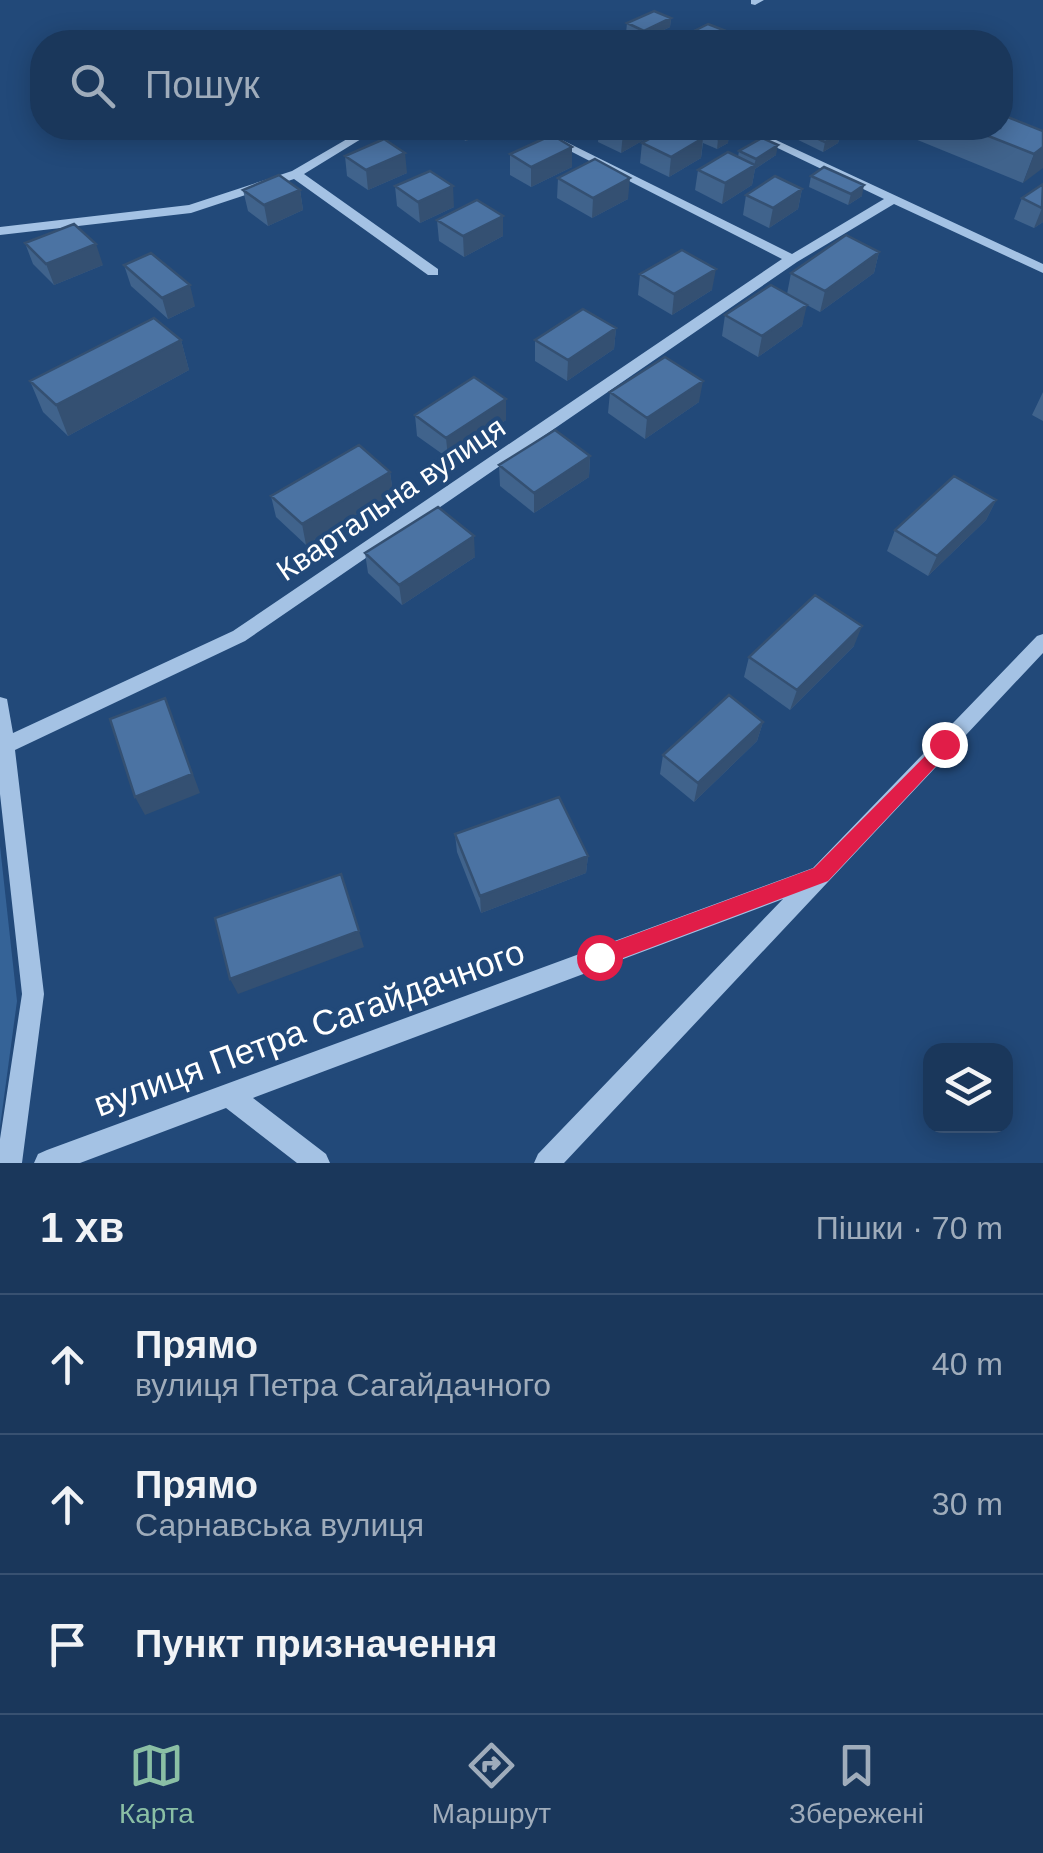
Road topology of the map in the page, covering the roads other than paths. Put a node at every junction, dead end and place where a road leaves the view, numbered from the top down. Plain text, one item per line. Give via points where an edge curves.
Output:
1 (353, 140) edge
2 (554, 140) edge
3 (768, 140) edge
4 (296, 174) junction
5 (893, 198) junction
6 (0, 231) edge
7 (792, 258) junction
8 (1043, 269) edge
9 (433, 272) dead end
10 (1043, 640) edge
11 (0, 705) edge
12 (2, 747) edge
13 (821, 874) junction
14 (229, 1095) junction
15 (9, 1163) edge
16 (47, 1163) edge
17 (317, 1163) edge
18 (547, 1163) edge

1 - 4 street
2 - 7 street
3 - 5 street
4 - 6 street via 191,209
4 - 9 street
5 - 7 street, Квартальна вулиця
5 - 8 street
7 - 12 street, Квартальна вулиця via 239,636
10 - 13 street
11 - 12 street
12 - 15 street via 33,994
13 - 14 street, вулиця Петра Сагайдачного
13 - 18 street
14 - 16 street, вулиця Петра Сагайдачного
14 - 17 street

